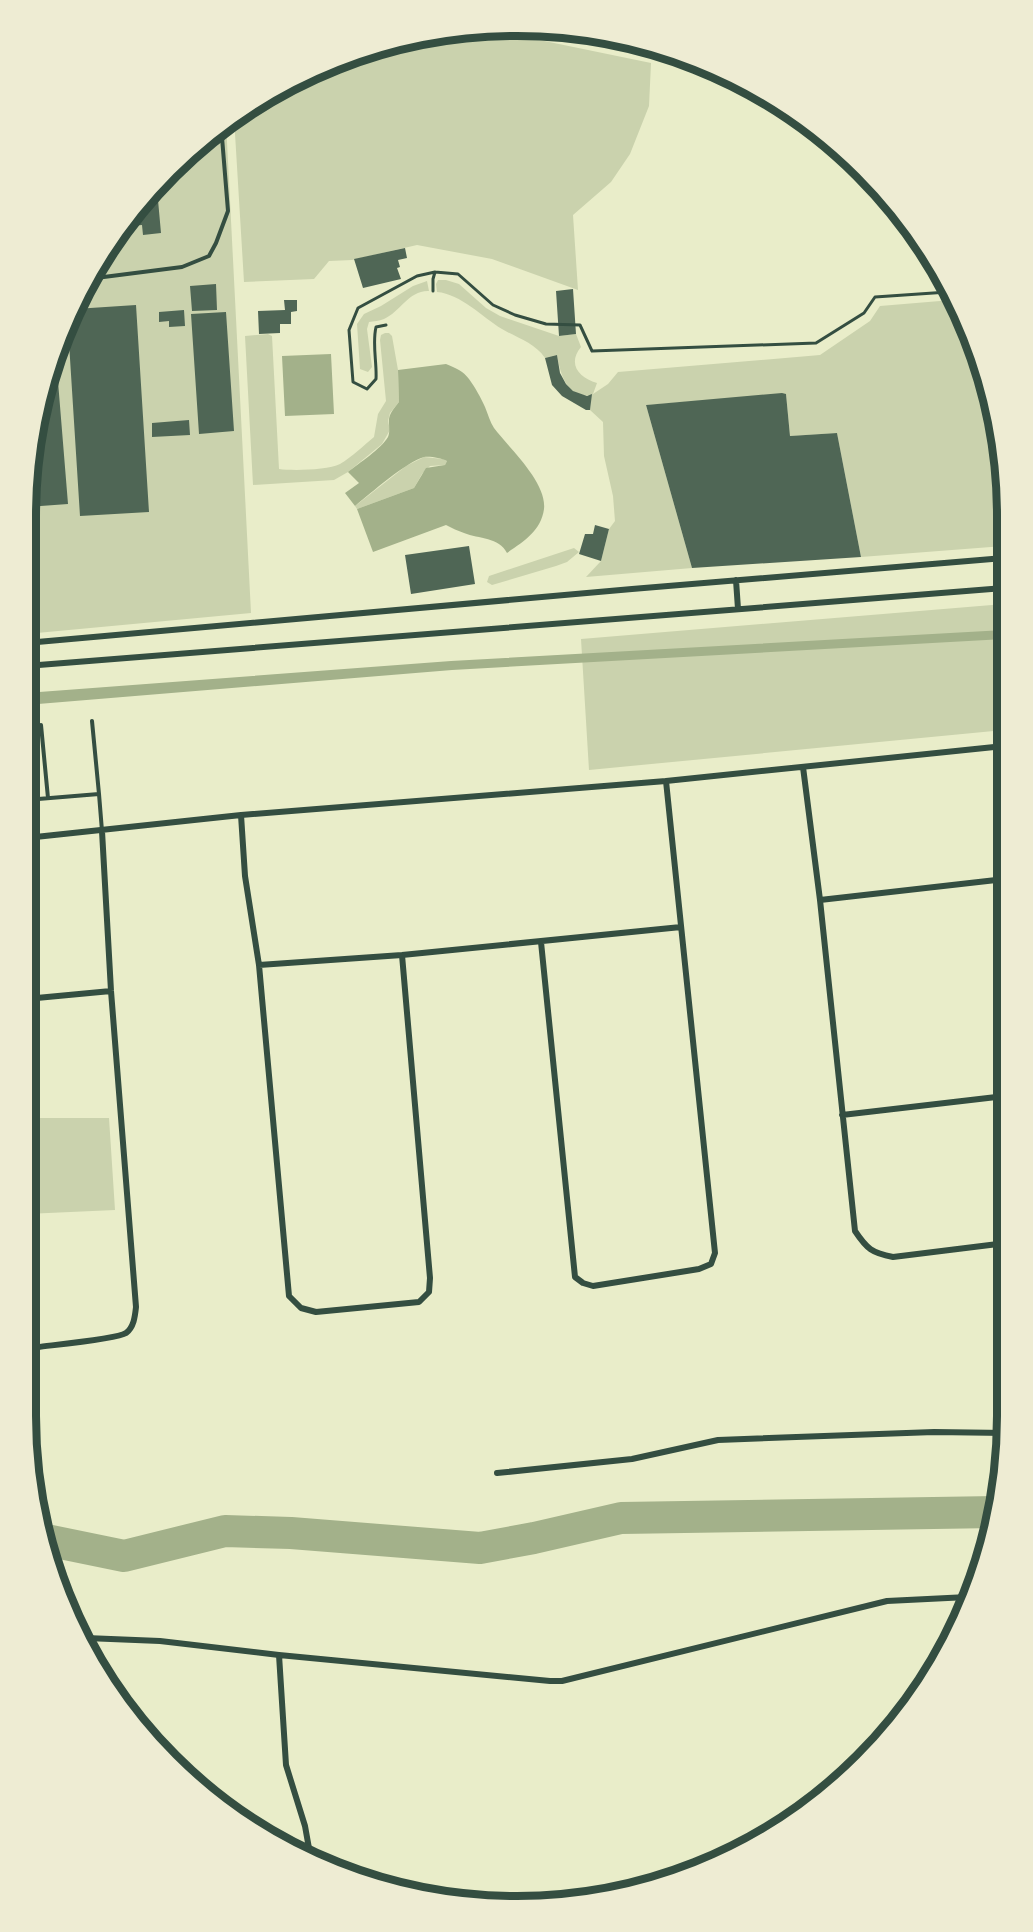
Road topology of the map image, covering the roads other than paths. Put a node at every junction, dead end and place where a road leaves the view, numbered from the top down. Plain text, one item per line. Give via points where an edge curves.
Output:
1 (222, 137) edge
2 (99, 278) edge
3 (997, 559) edge
4 (736, 580) junction
5 (997, 589) edge
6 (738, 609) junction
7 (36, 642) edge
8 (36, 665) edge
9 (92, 721) dead end
10 (41, 725) dead end
11 (997, 747) edge
12 (803, 767) junction
13 (666, 781) junction
14 (99, 794) junction
15 (48, 798) junction
16 (36, 799) edge
17 (241, 815) junction
18 (102, 831) junction
19 (36, 837) edge
20 (997, 880) edge
21 (820, 900) junction
22 (681, 927) junction
23 (541, 942) junction
24 (402, 955) junction
25 (259, 965) junction
26 (111, 992) junction
27 (36, 998) edge
28 (997, 1097) edge
29 (842, 1115) junction
30 (997, 1244) edge
31 (36, 1347) edge
32 (996, 1433) edge
33 (497, 1473) dead end
34 (961, 1597) edge
35 (91, 1638) edge
36 (279, 1655) junction
37 (309, 1848) edge

1 - 2 lane via 228,211 208,256 182,267
3 - 4 street
4 - 6 street
4 - 7 street
5 - 6 street
6 - 8 street
9 - 14 lane
10 - 15 lane
11 - 12 street
12 - 13 street
12 - 21 street
13 - 17 street
13 - 22 street
14 - 15 lane
14 - 18 lane
15 - 16 lane
17 - 18 street
17 - 25 street via 245,876
18 - 19 street
18 - 26 street
20 - 21 street
21 - 29 street
22 - 23 street
22 - 23 street via 715,1253 711,1264 699,1269 593,1286 575,1277
23 - 24 street
24 - 25 street
24 - 25 street via 429,1292 418,1302 316,1312 301,1308 289,1296
26 - 27 street
26 - 31 street via 136,1307 134,1322 126,1333 112,1337
28 - 29 street
29 - 30 street via 855,1231 865,1247 893,1257
32 - 33 street via 717,1440 632,1460
34 - 36 street via 887,1601 562,1681
35 - 36 street via 160,1641
36 - 37 street via 286,1765

